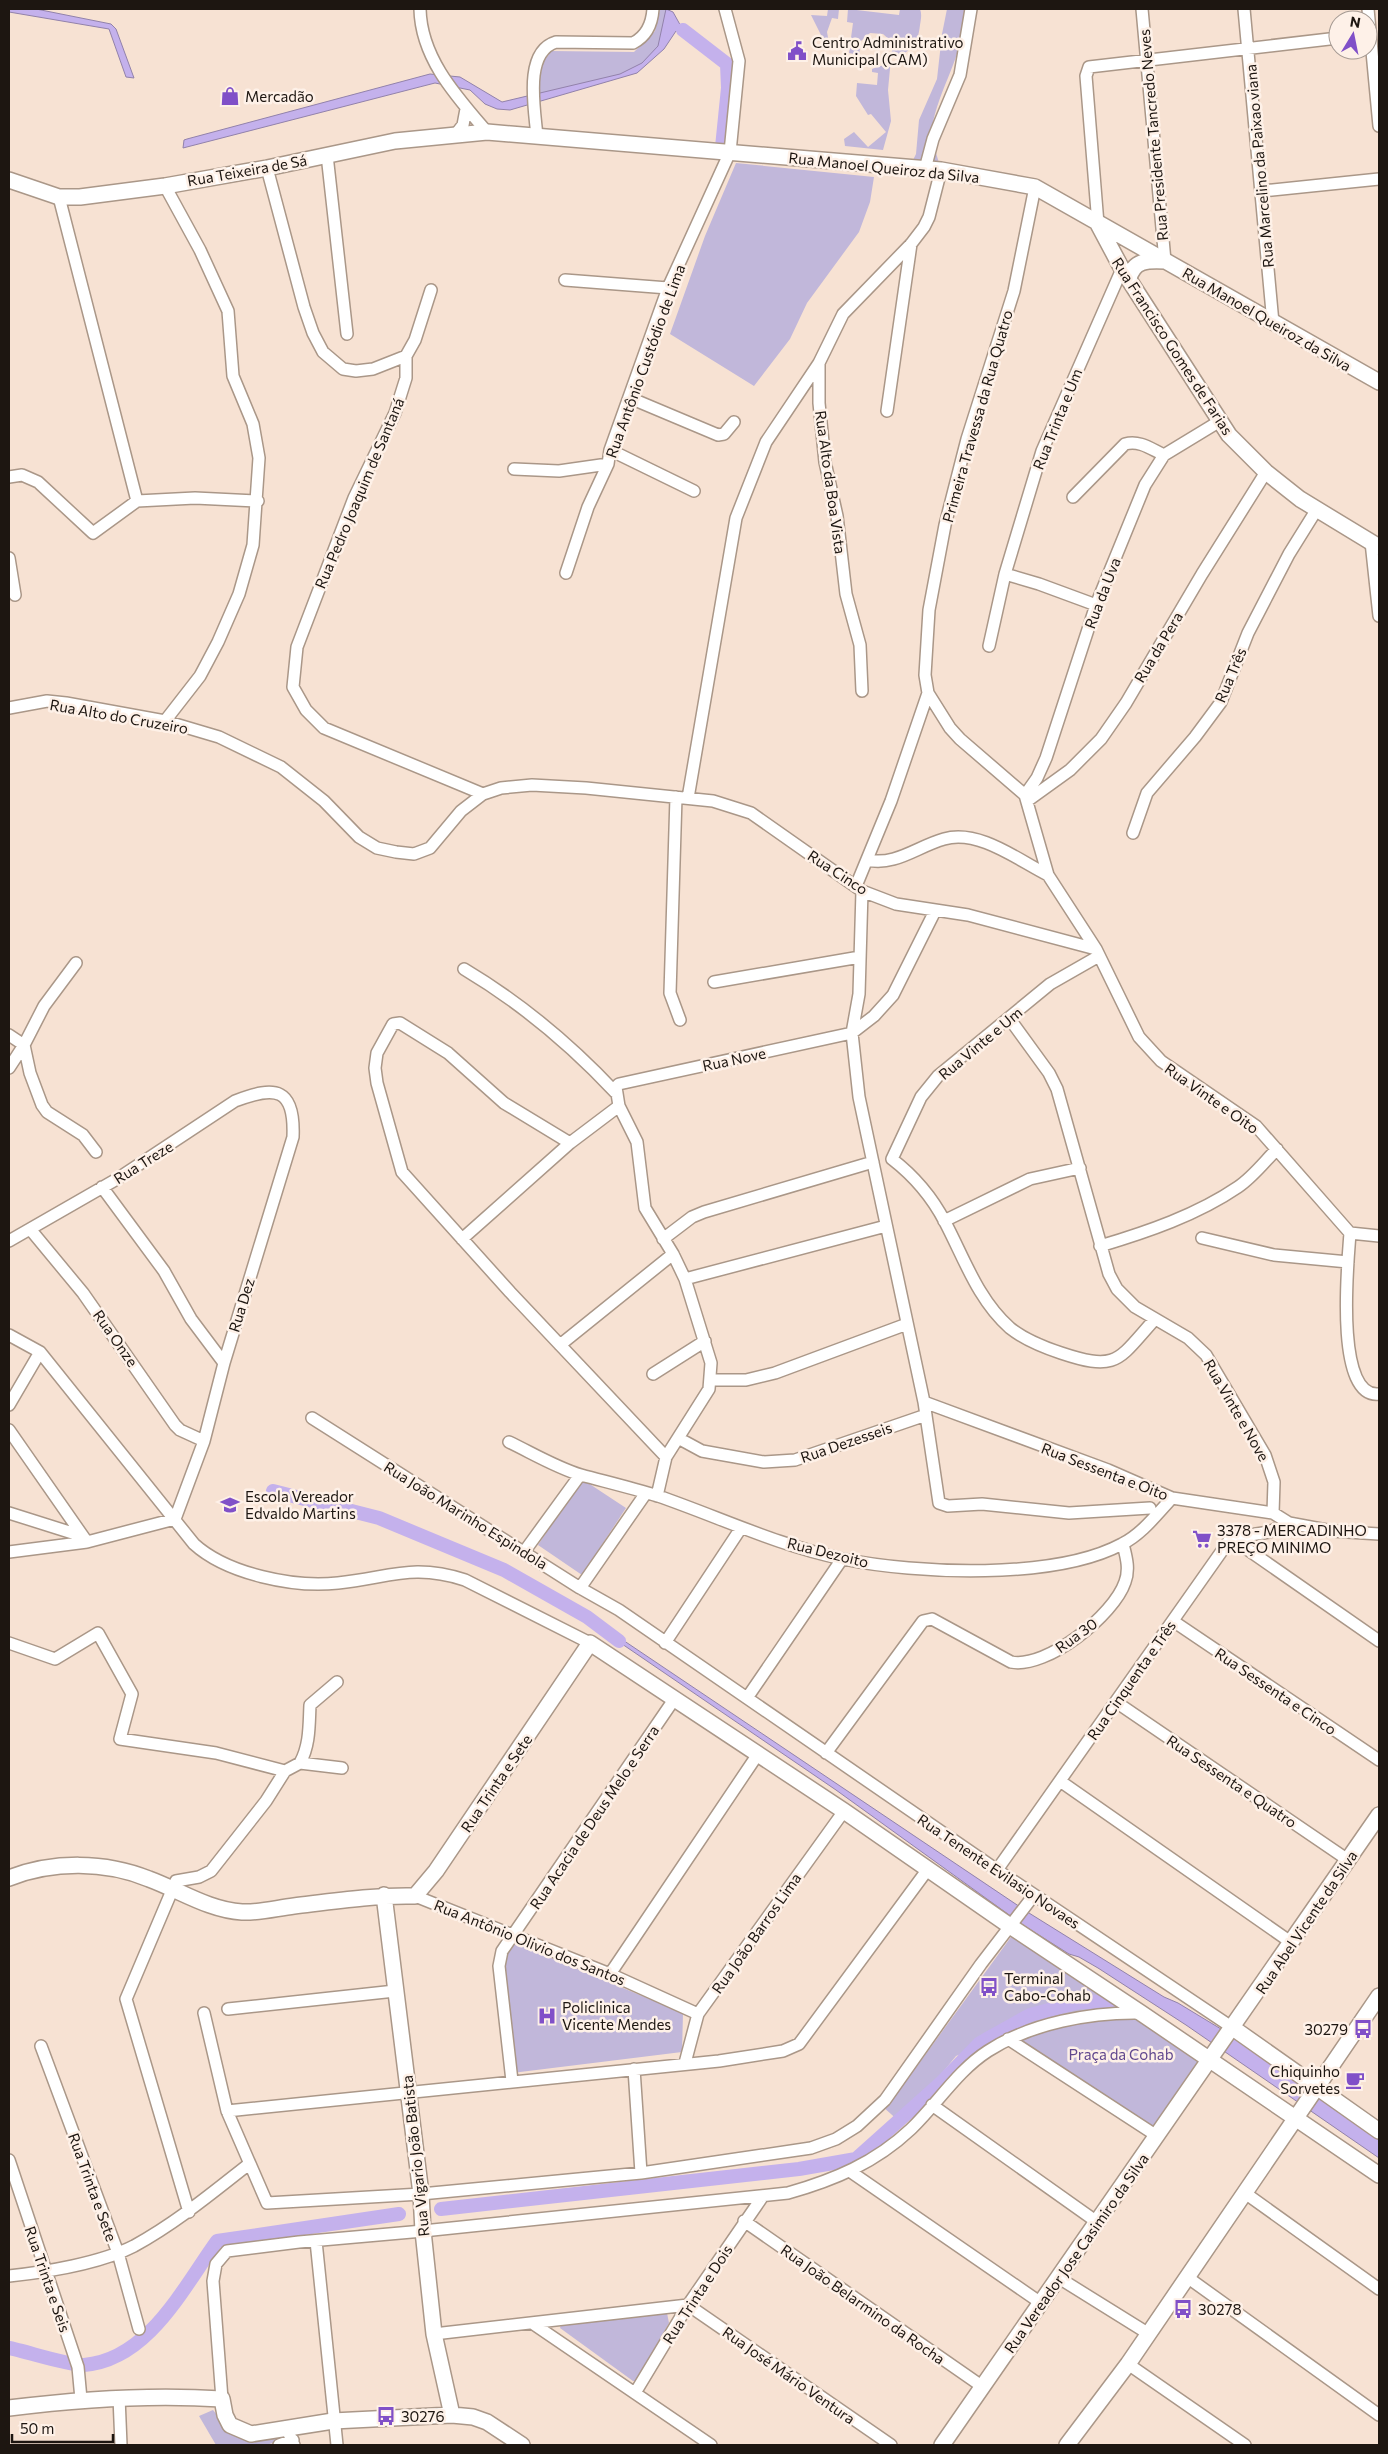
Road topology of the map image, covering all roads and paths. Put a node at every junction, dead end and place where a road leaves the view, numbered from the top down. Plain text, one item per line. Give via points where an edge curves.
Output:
1 (420, 9) edge
2 (653, 9) edge
3 (725, 9) edge
4 (971, 9) edge
5 (1142, 9) edge
6 (1244, 9) edge
7 (1328, 39) edge
8 (1247, 48) junction
9 (1146, 59) junction
10 (1375, 60) edge
11 (466, 108) junction
12 (1379, 126) edge
13 (487, 132) junction
14 (456, 134) junction
15 (537, 137) junction
16 (730, 152) junction
17 (327, 155) junction
18 (268, 168) junction
19 (925, 169) junction
20 (941, 170) junction
21 (1379, 179) edge
22 (9, 180) edge
23 (165, 186) junction
24 (1035, 187) junction
25 (1262, 191) junction
26 (59, 197) junction
27 (1098, 224) junction
28 (911, 244) junction
29 (1165, 260) junction
30 (1125, 274) junction
31 (565, 280) dead end
32 (668, 288) junction
33 (431, 290) dead end
34 (1273, 323) junction
35 (347, 334) dead end
36 (406, 356) junction
37 (819, 362) junction
38 (1379, 382) edge
39 (630, 398) junction
40 (887, 411) dead end
41 (1220, 421) junction
42 (734, 422) dead end
43 (610, 450) junction
44 (1164, 455) junction
45 (608, 464) junction
46 (514, 469) dead end
47 (1266, 472) junction
48 (9, 478) edge
49 (694, 491) dead end
50 (1074, 497) dead end
51 (137, 501) junction
52 (258, 501) junction
53 (1317, 509) junction
54 (1375, 544) edge
55 (9, 558) edge
56 (566, 573) dead end
57 (1005, 574) junction
58 (15, 595) dead end
59 (1096, 605) junction
60 (1379, 616) edge
61 (989, 646) dead end
62 (862, 691) dead end
63 (928, 693) junction
64 (9, 708) edge
65 (165, 721) junction
66 (616, 792) joint
67 (483, 794) junction
68 (682, 797) junction
69 (1026, 798) junction
70 (1134, 833) dead end
71 (867, 860) junction
72 (1048, 875) junction
73 (859, 888) junction
74 (935, 911) junction
75 (1098, 952) junction
76 (860, 957) junction
77 (76, 963) dead end
78 (464, 969) dead end
79 (714, 982) dead end
80 (1009, 1018) junction
81 (680, 1020) dead end
82 (852, 1033) junction
83 (9, 1035) edge
84 (24, 1045) junction
85 (9, 1068) edge
86 (615, 1090) junction
87 (278, 1094) joint
88 (619, 1106) junction
89 (570, 1143) junction
90 (1277, 1149) junction
91 (96, 1152) dead end
92 (892, 1159) junction
93 (874, 1164) junction
94 (1080, 1168) junction
95 (102, 1187) junction
96 (944, 1221) junction
97 (886, 1226) junction
98 (30, 1229) junction
99 (1350, 1233) junction
100 (1379, 1236) edge
101 (1202, 1238) dead end
102 (462, 1239) junction
103 (664, 1239) junction
104 (9, 1241) edge
105 (1100, 1246) junction
106 (674, 1254) junction
107 (1348, 1262) junction
108 (685, 1279) junction
109 (1155, 1319) junction
110 (907, 1324) junction
111 (9, 1335) edge
112 (705, 1341) junction
113 (560, 1345) junction
114 (40, 1352) junction
115 (224, 1363) junction
116 (653, 1374) dead end
117 (711, 1380) junction
118 (1379, 1394) edge
119 (924, 1402) junction
120 (9, 1405) edge
121 (926, 1415) junction
122 (312, 1418) dead end
123 (9, 1430) edge
124 (678, 1438) junction
125 (204, 1441) junction
126 (509, 1442) dead end
127 (666, 1457) junction
128 (580, 1475) junction
129 (651, 1494) junction
130 (1172, 1498) junction
131 (1150, 1508) dead end
132 (9, 1512) edge
133 (1273, 1513) junction
134 (175, 1519) junction
135 (1289, 1523) junction
136 (741, 1528) junction
137 (1379, 1534) edge
138 (1231, 1538) junction
139 (84, 1539) junction
140 (1123, 1544) junction
141 (9, 1552) edge
142 (524, 1552) junction
143 (842, 1559) junction
144 (580, 1588) junction
145 (619, 1610) joint
146 (1173, 1621) junction
147 (1379, 1641) edge
148 (9, 1643) edge
149 (590, 1643) junction
150 (665, 1643) junction
151 (337, 1682) dead end
152 (675, 1698) junction
153 (747, 1698) junction
154 (1116, 1702) junction
155 (826, 1753) junction
156 (758, 1754) junction
157 (1379, 1760) edge
158 (300, 1764) junction
159 (342, 1768) dead end
160 (285, 1771) junction
161 (1060, 1781) junction
162 (844, 1810) junction
163 (1377, 1823) edge
164 (1348, 1860) junction
165 (928, 1869) junction
166 (997, 1870) junction
167 (9, 1878) edge
168 (172, 1889) junction
169 (384, 1895) junction
170 (1034, 1895) junction
171 (415, 1896) junction
172 (1012, 1924) junction
173 (513, 1935) junction
174 (1292, 1943) junction
175 (610, 1974) junction
176 (394, 1990) junction
177 (1379, 1996) edge
178 (228, 2010) dead end
179 (204, 2013) dead end
180 (1141, 2013) junction
181 (698, 2014) junction
182 (1374, 2014) edge
183 (1231, 2031) junction
184 (1008, 2039) junction
185 (41, 2046) dead end
186 (1214, 2054) junction
187 (685, 2063) junction
188 (634, 2069) junction
189 (512, 2081) junction
190 (1316, 2090) junction
191 (409, 2093) junction
192 (932, 2105) junction
193 (227, 2111) junction
194 (1300, 2113) junction
195 (1379, 2131) edge
196 (1157, 2136) junction
197 (9, 2160) edge
198 (249, 2164) junction
199 (851, 2172) junction
200 (641, 2173) junction
201 (1379, 2176) edge
202 (1245, 2193) junction
203 (421, 2194) junction
204 (763, 2196) junction
205 (188, 2212) junction
206 (744, 2221) junction
207 (1097, 2222) junction
208 (423, 2231) junction
209 (316, 2241) junction
210 (118, 2253) junction
211 (45, 2272) junction
212 (9, 2276) edge
213 (1187, 2277) junction
214 (1059, 2278) junction
215 (1379, 2289) edge
216 (1041, 2303) junction
217 (688, 2305) junction
218 (532, 2323) junction
219 (139, 2329) dead end
220 (434, 2334) junction
221 (1149, 2334) junction
222 (1128, 2364) junction
223 (982, 2387) junction
224 (635, 2393) junction
225 (120, 2397) junction
226 (81, 2399) junction
227 (222, 2399) junction
228 (9, 2408) edge
229 (452, 2415) junction
230 (1379, 2415) edge
231 (333, 2421) junction
232 (291, 2437) edge
233 (121, 2445) edge
234 (279, 2445) edge
235 (337, 2445) edge
236 (522, 2445) edge
237 (711, 2445) edge
238 (891, 2445) edge
239 (942, 2445) edge
240 (1067, 2445) edge
241 (1245, 2445) edge

1 - 11 street via 425,44 434,63
2 - 15 street via 648,31 633,43 549,44 536,62
3 - 16 street, Rua Antônio Custódio de Lima via 739,61
4 - 19 street via 960,75 933,140
5 - 9 street, Rua Presidente Tancredo Neves
6 - 8 street, Rua Marcelino da Paixao viana
7 - 8 street
8 - 9 street
8 - 25 street, Rua Marcelino da Paixao viana
9 - 27 street via 1092,65 1087,69
9 - 29 street, Rua Presidente Tancredo Neves
10 - 12 street
11 - 13 street
11 - 14 street via 463,125
13 - 14 street, Rua Teixeira de Sá
13 - 15 street, Rua Manoel Queiroz da Silva
14 - 17 street, Rua Teixeira de Sá via 395,141
15 - 16 street, Rua Manoel Queiroz da Silva
16 - 19 street, Rua Manoel Queiroz da Silva
16 - 32 street, Rua Antônio Custódio de Lima
17 - 18 street, Rua Teixeira de Sá
17 - 35 street
18 - 23 street, Rua Teixeira de Sá
18 - 36 street via 304,307 323,352 343,369 356,371 373,369
19 - 20 street, Rua Manoel Queiroz da Silva
20 - 24 street, Rua Manoel Queiroz da Silva
20 - 28 street, Rua Alto da Boa Vista via 930,217
21 - 25 street
22 - 26 street, Rua Teixeira de Sá
23 - 26 street, Rua Teixeira de Sá
23 - 52 street via 228,311 233,376 252,424 259,458
24 - 27 street, Rua Manoel Queiroz da Silva
24 - 63 street, Primeira Travessa da Rua Quatro via 1014,291 967,439 945,525 929,610 924,676
25 - 34 street, Rua Marcelino da Paixao viana
26 - 51 street
27 - 29 street, Rua Manoel Queiroz da Silva
27 - 30 street, Rua Francisco Gomes de Farias
28 - 37 street, Rua Alto da Boa Vista via 843,314
28 - 40 street
29 - 30 street via 1147,260
29 - 34 street, Rua Manoel Queiroz da Silva
30 - 41 street, Rua Francisco Gomes de Farias
30 - 57 street, Rua Trinta e Um via 1042,451
31 - 32 street
32 - 39 street, Rua Antônio Custódio de Lima
33 - 36 street via 415,340
34 - 38 street, Rua Manoel Queiroz da Silva
36 - 67 street, Rua Pedro Joaquim de Santaná via 406,378 395,413 354,498 297,647 293,687 306,710 324,728
37 - 62 street, Rua Alto da Boa Vista via 822,439 837,516 846,594 860,645
37 - 68 street via 766,442 736,518
39 - 42 street via 718,435 724,434
39 - 43 street, Rua Antônio Custódio de Lima
41 - 44 street, Rua da Uva
41 - 47 street, Rua Francisco Gomes de Farias via 1240,447
43 - 45 street, Rua Antônio Custódio de Lima
43 - 49 street
44 - 50 street via 1144,444 1125,444
44 - 59 street, Rua da Uva via 1145,485
45 - 46 street via 559,471
45 - 56 street, Rua Antônio Custódio de Lima via 588,507
47 - 53 street, Rua Francisco Gomes de Farias
47 - 69 street, Rua da Pera via 1101,739 1070,770
48 - 51 street via 22,475 38,482 93,533
51 - 52 street via 196,498
52 - 65 street via 253,545 239,594 200,676
53 - 54 street, Rua Francisco Gomes de Farias
53 - 70 street, Rua Três via 1248,632 1221,702 1195,738 1147,793
54 - 60 street
55 - 58 street
57 - 59 street
57 - 61 street, Rua Trinta e Um
59 - 69 street, Rua da Uva via 1046,758
63 - 69 street, Primeira Travessa da Rua Quatro via 960,739
63 - 71 street
64 - 65 street, Rua Alto do Cruzeiro via 47,701
65 - 67 street, Rua Alto do Cruzeiro via 219,737 281,767 324,801 359,837 377,848 414,854 430,848 461,811
66 - 67 street, Rua Alto do Cruzeiro via 532,784
66 - 68 street, Rua Cinco
68 - 73 street, Rua Cinco via 752,813
68 - 81 street via 670,993
69 - 72 street
71 - 72 street via 895,861 945,838 958,837 990,845
71 - 73 street
72 - 75 street
73 - 74 street, Rua Cinco via 896,904
73 - 76 street
74 - 75 street, Rua Cinco via 978,918
74 - 82 street via 893,995
75 - 80 street, Rua Vinte e Um via 1050,984
75 - 90 street, Rua Vinte e Oito via 1139,1037 1148,1049 1256,1126
76 - 79 street
76 - 82 street via 859,994
77 - 84 street via 44,1006
78 - 86 street via 496,988 580,1054
80 - 92 street, Rua Vinte e Um via 938,1076 921,1097
80 - 94 street, Rua Vinte e Nove via 1057,1089
82 - 86 street, Rua Nove via 619,1084
82 - 93 street via 860,1102
83 - 84 street
84 - 85 street
84 - 91 street via 42,1105 47,1112 83,1135
86 - 88 street
87 - 95 street, Rua Treze via 270,1091 255,1093 235,1101 186,1136
87 - 115 street, Rua Dez via 292,1109 292,1137
88 - 89 street
88 - 103 street via 637,1142 645,1208
89 - 102 street
89 - 102 street via 504,1103 448,1053 400,1023 393,1024 377,1053 375,1068 397,1159 410,1183
90 - 99 street, Rua Vinte e Oito
90 - 105 street via 1239,1186 1186,1216
92 - 93 street
92 - 96 street via 924,1188
93 - 97 street
93 - 103 street via 704,1212 692,1217
94 - 96 street via 1030,1179
94 - 105 street, Rua Vinte e Nove
95 - 98 street, Rua Treze
95 - 115 street via 164,1271 191,1319
96 - 109 street via 988,1303 1010,1328 1036,1345 1083,1360 1105,1363 1123,1355
97 - 108 street
97 - 110 street
98 - 104 street, Rua Treze
98 - 125 street, Rua Onze via 83,1293 175,1425
99 - 100 street
99 - 107 street
101 - 107 street via 1274,1255
102 - 113 street
103 - 106 street
105 - 109 street, Rua Vinte e Nove via 1117,1289 1135,1307
106 - 108 street
106 - 113 street
107 - 118 street via 1349,1352 1358,1384 1364,1390
108 - 112 street
109 - 133 street, Rua Vinte e Nove via 1188,1338 1206,1355 1270,1467 1274,1482
110 - 117 street via 775,1373 746,1380
110 - 119 street
111 - 114 street
112 - 116 street
112 - 117 street via 711,1363
113 - 127 street
114 - 120 street
114 - 134 street
115 - 125 street, Rua Dez
117 - 124 street via 709,1389
119 - 121 street
119 - 130 street, Rua Sessenta e Oito via 1108,1470
121 - 124 street, Rua Dezesseis via 795,1460 764,1462 702,1451
121 - 131 street via 939,1503 1069,1513
122 - 142 street, Rua João Marinho Espindola
123 - 139 street
124 - 127 street
125 - 134 street, Rua Dez
126 - 128 street, Rua Dezoito
127 - 129 street
128 - 129 street, Rua Dezoito
128 - 142 street
129 - 136 street, Rua Dezoito
129 - 144 street
130 - 133 street, Rua Sessenta e Oito
130 - 140 street, Rua Dezoito
132 - 139 street
133 - 135 street, Rua Sessenta e Oito
134 - 139 street
134 - 149 street via 194,1544 225,1565 273,1579 300,1582 336,1583 401,1572 444,1573 465,1580
135 - 137 street, Rua Sessenta e Oito via 1332,1531
135 - 138 street via 1269,1532
136 - 143 street, Rua Dezoito
136 - 150 street
138 - 146 street, Rua Cinquenta e Três
138 - 147 street
139 - 141 street
140 - 143 street, Rua Dezoito via 1077,1562 1032,1568 939,1570
140 - 155 street, Rua 30 via 1127,1570 1125,1582 1116,1598 1101,1616 1068,1644 1025,1663 1011,1662 932,1619 923,1621
142 - 144 street, Rua João Marinho Espindola
143 - 153 street
144 - 145 street, Rua João Marinho Espindola
145 - 150 street, Rua Tenente Evilasio Novaes
146 - 154 street, Rua Cinquenta e Três
146 - 157 street, Rua Sessenta e Cinco
148 - 160 street via 54,1659 98,1632 132,1694 120,1739 216,1753
149 - 152 street
149 - 171 street, Rua Trinta e Sete via 436,1871
150 - 153 street, Rua Tenente Evilasio Novaes
151 - 158 street via 310,1705 305,1754
152 - 156 street
152 - 173 street, Rua Acacia de Deus Melo e Serra
153 - 155 street, Rua Tenente Evilasio Novaes
154 - 161 street, Rua Cinquenta e Três
154 - 164 street, Rua Sessenta e Quatro
155 - 166 street, Rua Tenente Evilasio Novaes
156 - 162 street
156 - 175 street
158 - 159 street
158 - 160 street
160 - 168 street via 211,1871 199,1877 178,1880
161 - 166 street, Rua Cinquenta e Três
161 - 174 street
162 - 165 street
162 - 181 street, Rua João Barros Lima
163 - 164 street, Rua Abel Vicente da Silva
164 - 174 street, Rua Abel Vicente da Silva
165 - 172 street
165 - 187 street via 799,2044 783,2051
166 - 170 street, Rua Tenente Evilasio Novaes
167 - 168 street via 54,1866 89,1866 126,1871
168 - 169 street via 218,1908 242,1912
168 - 205 street via 126,1999
169 - 171 street
169 - 176 street, Rua Vigario João Batista
170 - 172 street
170 - 183 street, Rua Tenente Evilasio Novaes
171 - 173 street, Rua Antônio Olivio dos Santos
172 - 180 street
172 - 200 street via 885,2100 857,2126 836,2139 811,2148
173 - 175 street, Rua Antônio Olivio dos Santos
173 - 189 street, Rua Acacia de Deus Melo e Serra via 502,1950 499,1966
174 - 183 street, Rua Abel Vicente da Silva
175 - 181 street, Rua Antônio Olivio dos Santos
176 - 178 street
176 - 191 street, Rua Vigario João Batista
177 - 182 street
179 - 193 street
180 - 184 street via 1073,2020 1043,2026
180 - 186 street
181 - 187 street, Rua João Barros Lima
182 - 190 street
183 - 186 street, Rua Abel Vicente da Silva
183 - 190 street, Rua Tenente Evilasio Novaes
184 - 192 street via 972,2063
184 - 196 street
185 - 210 street, Rua Trinta e Sete
186 - 194 street
186 - 196 street, Rua Vereador Jose Casimiro da Silva
187 - 188 street
188 - 189 street
188 - 200 street
189 - 191 street
190 - 194 street
190 - 195 street, Rua Tenente Evilasio Novaes
191 - 193 street
191 - 203 street, Rua Vigario João Batista
192 - 199 street via 912,2128
192 - 207 street
193 - 198 street
194 - 201 street
194 - 202 street
196 - 207 street, Rua Vereador Jose Casimiro da Silva
197 - 211 street, Rua Trinta e Seis
198 - 203 street via 267,2204
198 - 205 street
199 - 204 street via 823,2184
199 - 216 street
200 - 203 street
202 - 213 street
202 - 215 street
203 - 208 street, Rua Vigario João Batista
204 - 206 street, Rua Trinta e Dois
204 - 208 street
205 - 210 street
206 - 217 street, Rua Trinta e Dois
206 - 223 street, Rua João Belarmino da Rocha
207 - 214 street, Rua Vereador Jose Casimiro da Silva
208 - 209 street
208 - 220 street, Rua Vigario João Batista
209 - 227 street via 234,2249 222,2254 216,2264 213,2281
209 - 231 street
210 - 211 street
210 - 219 street, Rua Trinta e Sete
211 - 212 street
211 - 226 street, Rua Trinta e Seis via 77,2363
213 - 221 street
213 - 230 street
214 - 216 street, Rua Vereador Jose Casimiro da Silva
214 - 221 street
216 - 223 street, Rua Vereador Jose Casimiro da Silva
217 - 218 street
217 - 224 street, Rua Trinta e Dois
217 - 238 street, Rua José Mário Ventura
218 - 220 street
218 - 224 street
220 - 229 street, Rua Vigario João Batista
221 - 222 street
222 - 240 street
222 - 241 street
223 - 239 street, Rua Vereador Jose Casimiro da Silva
224 - 237 street
225 - 226 street
225 - 227 street via 152,2395
225 - 233 street
226 - 228 street
227 - 232 street via 230,2425 251,2434
229 - 231 street
229 - 236 street via 487,2422
231 - 232 street
231 - 235 street
232 - 234 street

